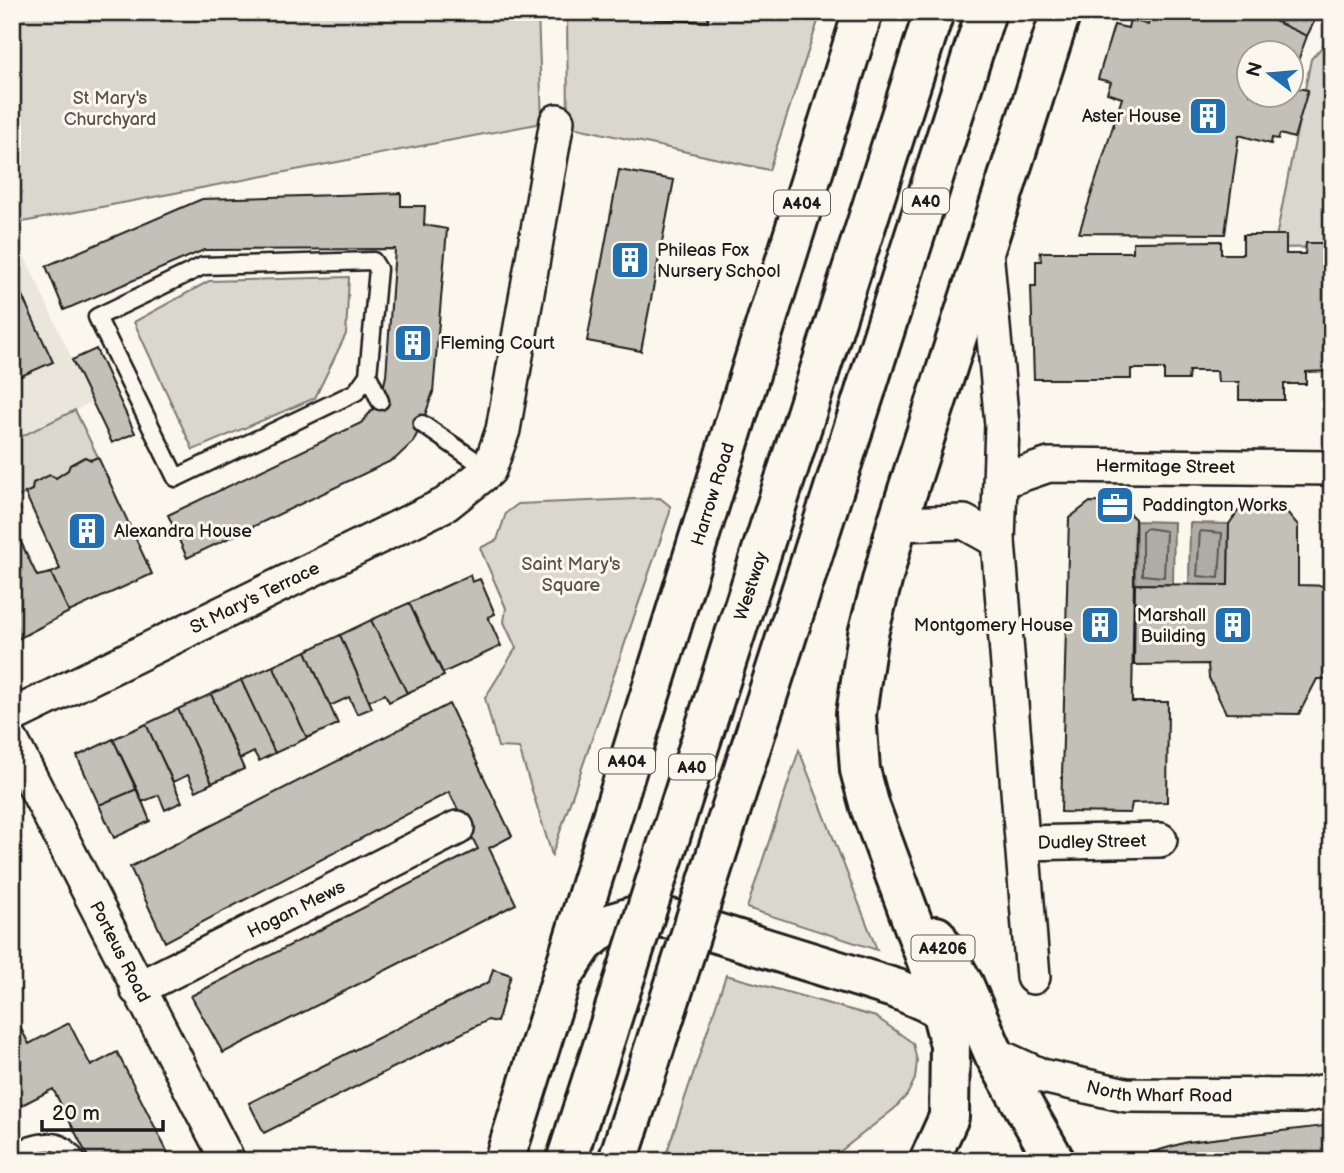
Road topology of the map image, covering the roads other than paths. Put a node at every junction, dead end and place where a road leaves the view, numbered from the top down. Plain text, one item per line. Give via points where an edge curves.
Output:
1 (863, 12) edge
2 (934, 12) edge
3 (986, 12) edge
4 (1062, 12) edge
5 (557, 121) dead end
6 (986, 246) junction
7 (368, 375) junction
8 (380, 401) dead end
9 (422, 424) dead end
10 (1332, 468) edge
11 (489, 470) junction
12 (1002, 481) junction
13 (897, 524) junction
14 (998, 541) junction
15 (12, 716) edge
16 (12, 743) edge
17 (457, 828) dead end
18 (1160, 840) dead end
19 (1024, 843) junction
20 (886, 846) junction
21 (562, 976) junction
22 (1033, 977) dead end
23 (137, 989) junction
24 (942, 1013) junction
25 (994, 1054) junction
26 (1332, 1090) edge
27 (12, 1152) edge
28 (77, 1161) edge
29 (228, 1161) edge
30 (503, 1161) edge
31 (566, 1161) edge
32 (618, 1161) edge
33 (929, 1161) edge
34 (1055, 1161) edge

1 - 21 main road, Harrow Road / A404
2 - 31 main road, Westway / A40, bridge
3 - 32 main road, A40, bridge
4 - 6 main road
5 - 11 street via 503,430
6 - 12 street via 1002,425
6 - 13 main road
7 - 7 lane via 356,392 176,478 97,317 203,266 373,261 378,269
7 - 8 lane
9 - 11 lane
10 - 12 street, Hermitage Street via 1049,465
11 - 15 street, St Mary's Terrace via 446,504
12 - 14 street
13 - 14 street via 964,522
13 - 20 main road via 868,634 856,713 860,771
14 - 19 street
16 - 23 street, Porteus Road
17 - 23 street, Hogan Mews
18 - 19 street, Dudley Street
19 - 22 street
20 - 24 main road
20 - 25 main road, A4206 via 964,985
21 - 24 main road via 584,944 606,925 638,915 671,919 897,989
21 - 30 main road, Harrow Road
23 - 29 street, Porteus Road
24 - 25 main road, A4206
24 - 33 main road via 952,1062 949,1117
25 - 26 street, North Wharf Road via 1042,1076 1126,1095 1302,1096
25 - 34 main road, A4206
27 - 28 lane via 42,1140 55,1141

